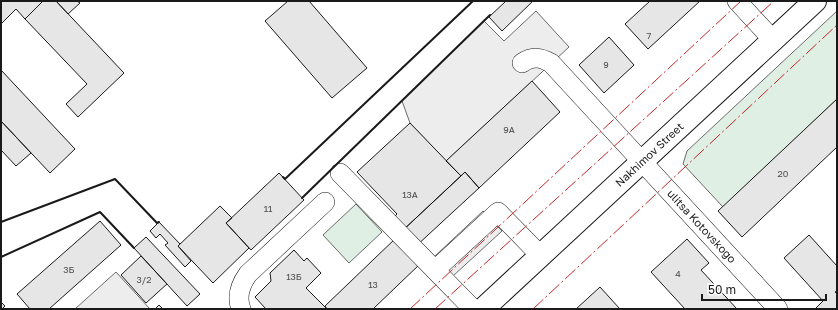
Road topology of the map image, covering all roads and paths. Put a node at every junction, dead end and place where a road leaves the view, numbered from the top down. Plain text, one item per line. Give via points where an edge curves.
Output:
1 (737, 1) edge
2 (816, 1) edge
3 (773, 40) junction
4 (522, 64) dead end
5 (642, 161) junction
6 (340, 173) dead end
7 (325, 202) dead end
8 (541, 256) junction
9 (435, 270) junction
10 (241, 309) edge
11 (473, 309) edge
12 (483, 309) edge
13 (778, 309) edge

1 - 3 street
2 - 3 main road, Nakhimov Street
3 - 5 main road, Nakhimov Street
4 - 5 street, ulitsa Kotovskogo via 531,58 541,57 551,63
5 - 8 main road, Nakhimov Street
5 - 13 street, ulitsa Kotovskogo
6 - 9 street
7 - 10 street via 248,274 238,294
8 - 9 street via 498,212
8 - 12 main road, Nakhimov Street
9 - 11 street

